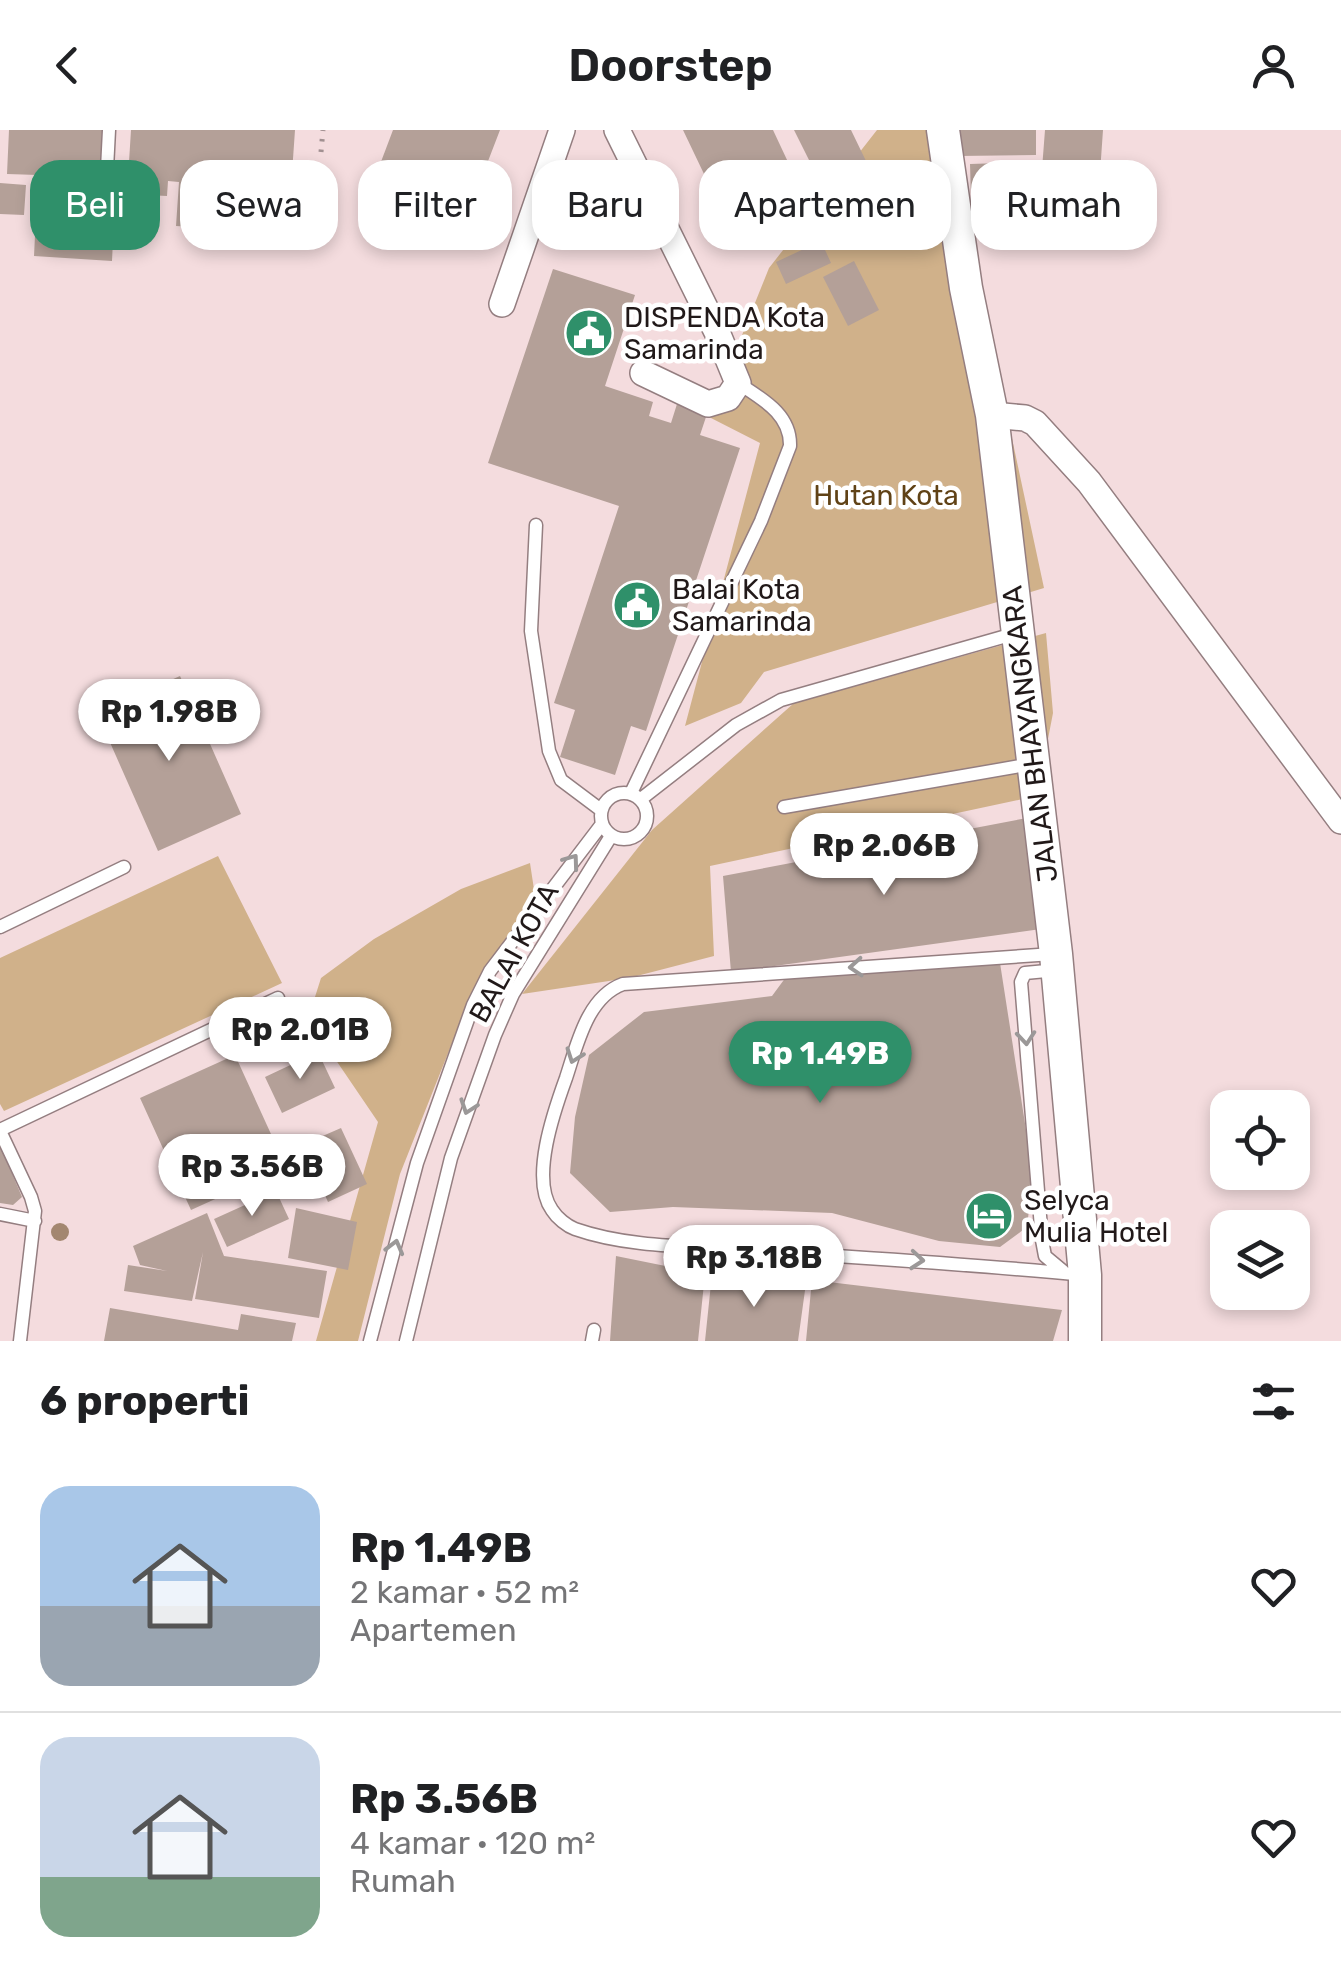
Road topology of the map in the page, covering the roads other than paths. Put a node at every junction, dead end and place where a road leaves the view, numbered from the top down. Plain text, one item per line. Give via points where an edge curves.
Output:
1 (109, 130) edge
2 (562, 130) edge
3 (617, 130) edge
4 (942, 130) edge
5 (108, 160) edge
6 (502, 304) dead end
7 (643, 374) dead end
8 (738, 383) junction
9 (992, 414) junction
10 (536, 525) dead end
11 (1018, 632) junction
12 (1035, 764) junction
13 (636, 796) junction
14 (784, 807) dead end
15 (603, 811) junction
16 (1341, 822) edge
17 (611, 836) junction
18 (124, 867) dead end
19 (0, 926) edge
20 (1056, 962) junction
21 (278, 998) dead end
22 (0, 1130) edge
23 (0, 1214) edge
24 (35, 1221) junction
25 (1075, 1274) junction
26 (1086, 1334) edge
27 (20, 1341) edge
28 (370, 1341) edge
29 (406, 1341) edge

1 - 5 lane
2 - 6 street
3 - 8 street
4 - 9 street, JALAN BHAYANGKARA
7 - 8 street via 708,404 728,398
8 - 13 lane via 779,414 790,446
9 - 11 street, JALAN BHAYANGKARA
9 - 16 street via 1035,423 1089,482
10 - 15 lane via 531,631 548,751 561,780
11 - 12 street, JALAN BHAYANGKARA
11 - 13 lane via 781,700
12 - 14 lane
12 - 20 street, JALAN BHAYANGKARA
13 - 15 lane via 618,793
13 - 17 lane via 648,816 641,833 623,840
15 - 17 lane
28 -> 15 lane, BALAI KOTA via 417,1162 474,1004 490,971
17 -> 29 lane, BALAI KOTA via 495,1034 452,1158
18 - 19 lane
20 - 25 street, JALAN BHAYANGKARA
20 -> 25 lane via 610,988 586,1022 556,1106 543,1185 554,1212 573,1229 634,1241
20 - 26 street via 1073,964 1078,974 1103,1294 1103,1318
21 - 22 lane
22 - 24 lane via 32,1196
23 - 24 lane
24 - 27 lane
25 - 26 street, JALAN BHAYANGKARA

